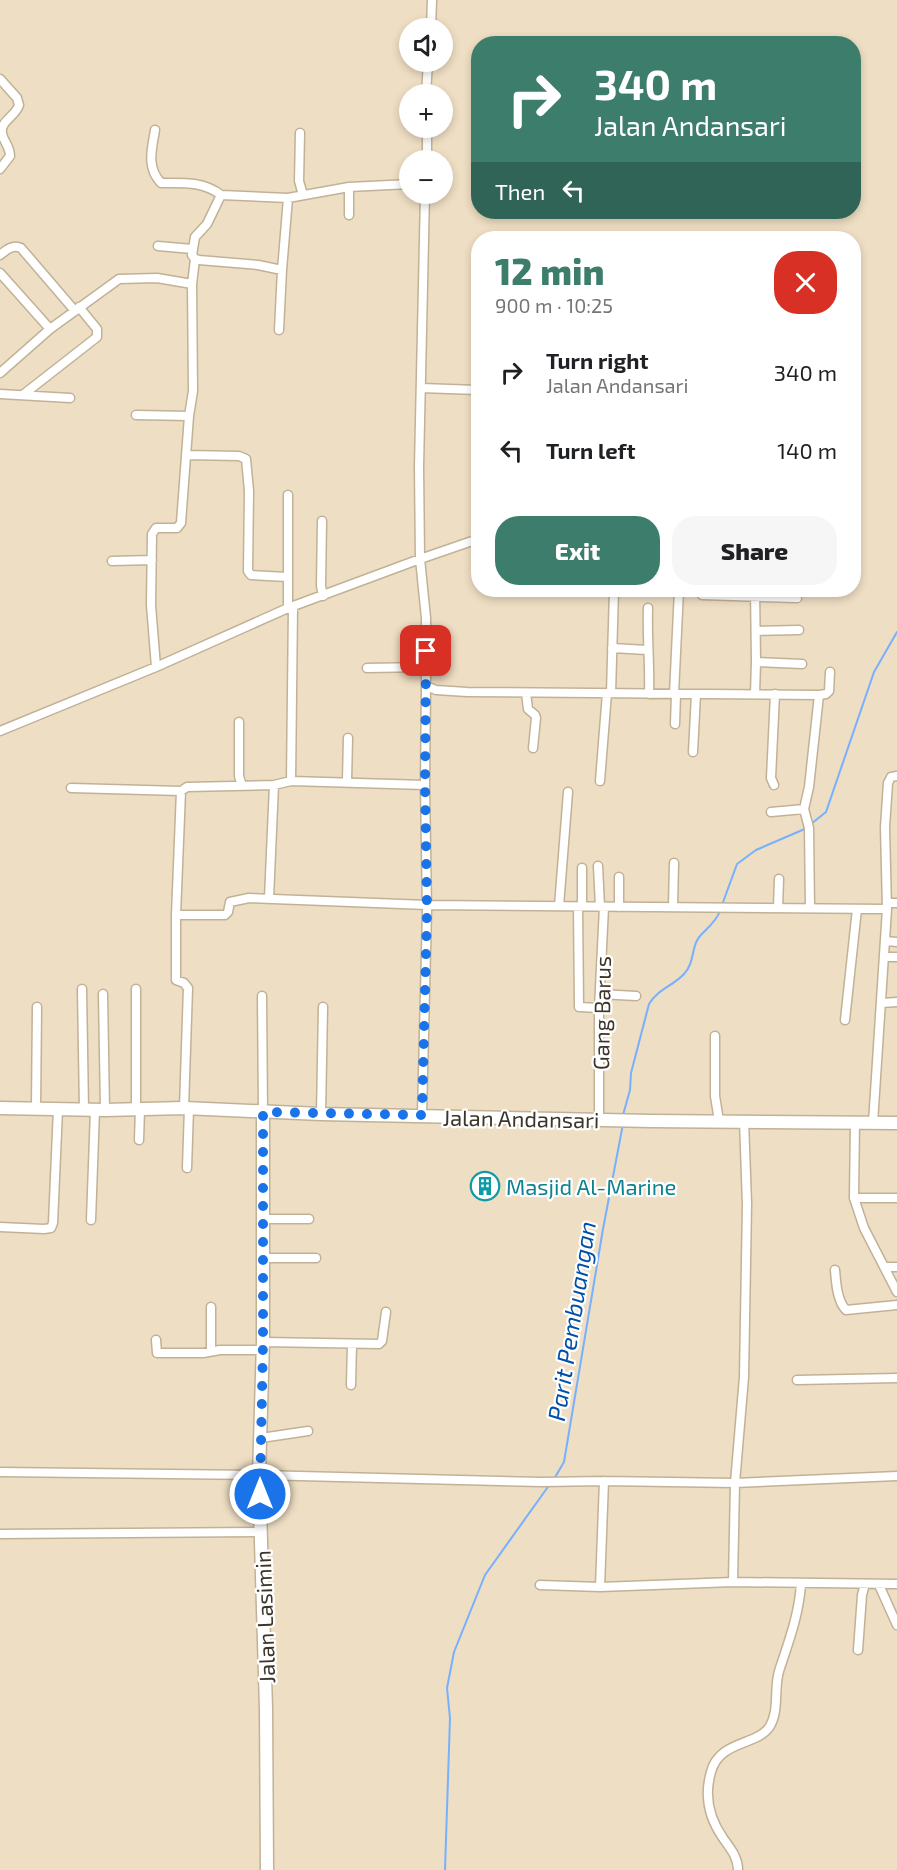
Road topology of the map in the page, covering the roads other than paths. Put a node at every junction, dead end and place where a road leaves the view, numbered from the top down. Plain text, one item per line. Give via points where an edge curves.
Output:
1 (432, 0) edge
2 (431, 18) edge
3 (0, 79) edge
4 (155, 130) dead end
5 (300, 133) dead end
6 (0, 169) edge
7 (399, 185) edge
8 (348, 187) junction
9 (221, 195) junction
10 (303, 195) junction
11 (288, 198) junction
12 (425, 204) edge
13 (349, 215) dead end
14 (158, 246) dead end
15 (192, 249) junction
16 (0, 255) edge
17 (195, 259) junction
18 (282, 270) junction
19 (0, 273) edge
20 (192, 284) junction
21 (77, 309) junction
22 (50, 329) junction
23 (279, 330) dead end
24 (0, 373) edge
25 (421, 388) junction
26 (471, 390) edge
27 (0, 394) edge
28 (24, 394) junction
29 (70, 398) dead end
30 (136, 415) dead end
31 (189, 416) junction
32 (187, 455) junction
33 (288, 495) dead end
34 (322, 521) dead end
35 (471, 541) edge
36 (420, 559) junction
37 (152, 560) junction
38 (112, 561) dead end
39 (287, 577) junction
40 (323, 596) junction
41 (614, 597) edge
42 (679, 597) edge
43 (755, 597) edge
44 (786, 597) edge
45 (797, 598) dead end
46 (291, 608) junction
47 (648, 608) dead end
48 (799, 630) dead end
49 (756, 632) junction
50 (612, 648) junction
51 (647, 650) junction
52 (756, 662) junction
53 (802, 664) dead end
54 (156, 667) junction
55 (426, 667) junction
56 (367, 668) dead end
57 (830, 672) dead end
58 (426, 686) junction
59 (525, 693) junction
60 (609, 693) junction
61 (649, 694) junction
62 (675, 694) junction
63 (696, 694) junction
64 (754, 694) junction
65 (775, 694) junction
66 (819, 694) junction
67 (239, 722) dead end
68 (675, 724) dead end
69 (0, 731) edge
70 (348, 738) dead end
71 (533, 748) dead end
72 (693, 752) dead end
73 (894, 777) edge
74 (291, 781) junction
75 (347, 781) junction
76 (600, 781) dead end
77 (425, 784) junction
78 (274, 785) junction
79 (774, 785) dead end
80 (242, 786) junction
81 (71, 788) dead end
82 (182, 791) junction
83 (568, 792) dead end
84 (771, 812) dead end
85 (805, 813) junction
86 (674, 863) dead end
87 (598, 866) dead end
88 (582, 868) dead end
89 (619, 877) dead end
90 (779, 879) dead end
91 (269, 898) junction
92 (427, 905) junction
93 (891, 905) edge
94 (559, 906) junction
95 (580, 907) junction
96 (602, 907) junction
97 (619, 907) junction
98 (673, 907) junction
99 (778, 908) junction
100 (810, 908) junction
101 (857, 909) junction
102 (176, 915) junction
103 (886, 928) junction
104 (897, 929) edge
105 (886, 941) junction
106 (897, 942) edge
107 (885, 957) junction
108 (897, 957) edge
109 (82, 989) dead end
110 (136, 989) dead end
111 (103, 994) dead end
112 (600, 994) junction
113 (262, 996) dead end
114 (636, 996) dead end
115 (897, 1002) edge
116 (882, 1003) junction
117 (37, 1007) dead end
118 (323, 1007) dead end
119 (599, 1008) junction
120 (845, 1020) dead end
121 (715, 1036) dead end
122 (0, 1108) edge
123 (187, 1108) junction
124 (36, 1109) junction
125 (58, 1109) junction
126 (138, 1109) junction
127 (95, 1110) junction
128 (263, 1112) junction
129 (321, 1114) junction
130 (422, 1115) junction
131 (605, 1120) junction
132 (718, 1120) junction
133 (744, 1120) junction
134 (855, 1122) junction
135 (873, 1123) junction
136 (897, 1123) edge
137 (139, 1140) dead end
138 (187, 1168) dead end
139 (854, 1198) junction
140 (897, 1198) edge
141 (263, 1219) junction
142 (309, 1219) dead end
143 (91, 1220) dead end
144 (0, 1227) edge
145 (263, 1258) junction
146 (316, 1258) dead end
147 (885, 1267) junction
148 (897, 1267) edge
149 (835, 1270) dead end
150 (897, 1292) edge
151 (897, 1305) edge
152 (211, 1307) dead end
153 (386, 1312) dead end
154 (156, 1340) dead end
155 (352, 1344) junction
156 (263, 1346) junction
157 (211, 1351) junction
158 (897, 1377) edge
159 (797, 1380) dead end
160 (351, 1385) dead end
161 (308, 1431) dead end
162 (261, 1438) junction
163 (0, 1472) edge
164 (259, 1475) junction
165 (897, 1476) edge
166 (604, 1481) junction
167 (735, 1483) junction
168 (261, 1532) junction
169 (0, 1534) edge
170 (733, 1582) junction
171 (801, 1584) junction
172 (866, 1584) junction
173 (897, 1584) edge
174 (540, 1585) dead end
175 (879, 1585) junction
176 (600, 1587) junction
177 (897, 1625) edge
178 (858, 1650) dead end
179 (267, 1870) edge
180 (738, 1870) edge

1 - 2 street
3 - 6 street via 19,105 2,127 1,135 10,156
4 - 9 street via 150,161 161,183 198,183
5 - 10 street via 299,181
7 - 8 street
8 - 10 street
8 - 13 street
9 - 11 street
9 - 15 street via 207,224 195,237
10 - 11 street
11 - 18 street
12 - 25 street
14 - 15 street
15 - 17 street
16 - 21 street via 9,248 21,248
17 - 18 street
17 - 20 street
18 - 23 street
19 - 22 street
20 - 21 street via 157,278 119,279
20 - 31 street via 193,391
21 - 22 street
21 - 28 street via 98,329 97,337
22 - 24 street
25 - 26 street
25 - 36 street
27 - 28 street
28 - 29 street
30 - 31 street
31 - 32 street
32 - 37 street via 181,523 177,528 153,531
32 - 39 street via 246,459 248,571 251,575
33 - 39 street
34 - 40 street
35 - 36 street
36 - 40 street
36 - 55 street
37 - 38 street
37 - 54 street
39 - 46 street
40 - 46 street
41 - 50 street
42 - 62 street
43 - 49 street
44 - 45 street
46 - 54 street
46 - 74 street
47 - 51 street
48 - 49 street
49 - 52 street
50 - 51 street
50 - 60 street
51 - 61 street
52 - 53 street
52 - 64 street
54 - 69 street
55 - 56 street
55 - 58 street
57 - 66 street via 829,691
58 - 59 street via 436,690
58 - 77 street
59 - 60 street
59 - 71 street via 528,709 536,718
60 - 61 street
60 - 76 street
61 - 62 street
62 - 63 street
62 - 68 street
63 - 64 street
63 - 72 street
64 - 65 street
65 - 66 street
65 - 79 street via 771,778
66 - 85 street
67 - 80 street
70 - 75 street
73 - 93 street via 888,783 885,827
74 - 75 street
74 - 78 street
75 - 77 street
77 - 92 street
78 - 80 street
78 - 91 street
80 - 82 street via 187,787
81 - 82 street
82 - 102 street
83 - 94 street
84 - 85 street
85 - 100 street via 809,828
86 - 98 street
87 - 96 street, Gang Barus
88 - 95 street
89 - 97 street
90 - 99 street
91 - 92 street
91 - 102 street via 230,902 225,915
92 - 94 street
92 - 130 street
93 - 101 street
93 - 103 street
94 - 95 street
95 - 96 street
95 - 119 street via 579,1007
96 - 97 street
96 - 112 street, Gang Barus
97 - 98 street
98 - 99 street
99 - 100 street
100 - 101 street
101 - 120 street
102 - 123 street via 176,980 188,988
103 - 104 street
103 - 105 street
105 - 106 street
105 - 107 street
107 - 108 street
107 - 116 street
109 - 127 street
110 - 126 street
111 - 127 street
112 - 114 street
112 - 119 street, Gang Barus
113 - 128 street
115 - 116 street
116 - 135 street
117 - 124 street
118 - 129 street
119 - 131 street, Gang Barus
121 - 132 street
122 - 124 street, Jalan Andansari
123 - 126 street, Jalan Andansari
123 - 128 street, Jalan Andansari
123 - 138 street
124 - 125 street, Jalan Andansari
125 - 127 street, Jalan Andansari
125 - 144 street via 51,1228
126 - 127 street, Jalan Andansari
126 - 137 street
127 - 143 street
128 - 129 street, Jalan Andansari
128 - 141 street, Jalan Lasimin
129 - 130 street, Jalan Andansari
130 - 131 street, Jalan Andansari
131 - 132 street, Jalan Andansari
132 - 133 street, Jalan Andansari
133 - 134 street, Jalan Andansari
133 - 167 street via 744,1377
134 - 135 street, Jalan Andansari
134 - 139 street
135 - 136 street, Jalan Andansari
139 - 140 street
139 - 147 street via 864,1228
141 - 142 street
141 - 145 street, Jalan Lasimin
145 - 146 street
145 - 156 street, Jalan Lasimin
147 - 148 street
147 - 150 street
149 - 151 street via 846,1310
152 - 157 street
153 - 155 street via 382,1341 374,1345
154 - 157 street via 157,1353
155 - 156 street
155 - 160 street
156 - 157 street
156 - 162 street, Jalan Lasimin
158 - 159 street
161 - 162 street
162 - 164 street, Jalan Lasimin
163 - 164 street
164 - 166 street
164 - 168 street, Jalan Lasimin
165 - 167 street
166 - 167 street
166 - 176 street
167 - 170 street
168 - 169 street
168 - 179 street, Jalan Lasimin
170 - 171 street
170 - 176 street
171 - 172 street
171 - 180 street via 799,1609 779,1668 771,1725 760,1736 723,1754 711,1770 711,1816 735,1856
172 - 175 street
172 - 178 street
173 - 175 street
174 - 176 street
175 - 177 street

